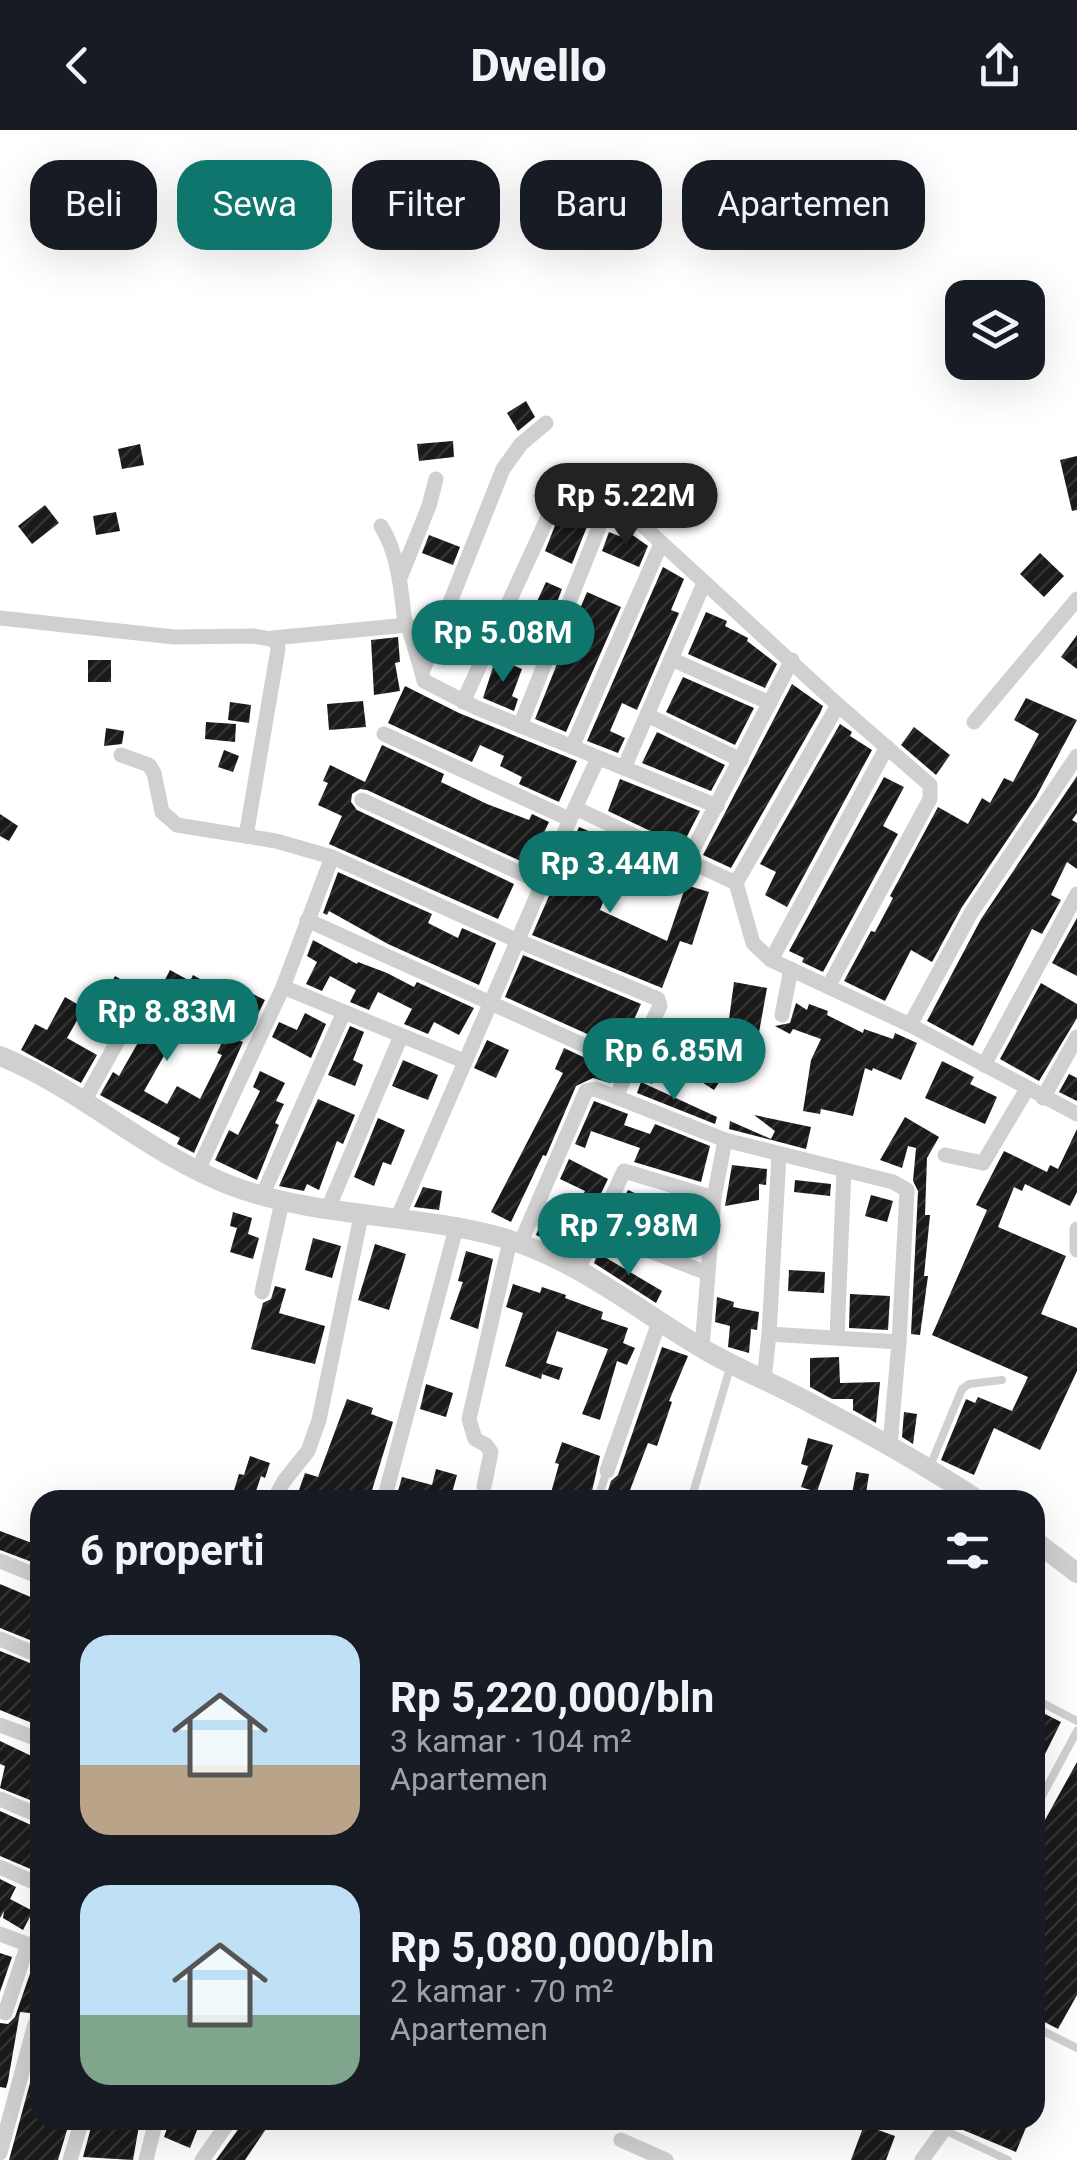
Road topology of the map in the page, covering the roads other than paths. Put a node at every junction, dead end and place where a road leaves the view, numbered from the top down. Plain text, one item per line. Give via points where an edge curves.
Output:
1 (546, 423) dead end
2 (436, 479) dead end
3 (554, 506) dead end
4 (381, 526) dead end
5 (661, 544) junction
6 (400, 578) junction
7 (704, 582) junction
8 (1077, 598) edge
9 (0, 618) edge
10 (405, 624) junction
11 (274, 638) junction
12 (671, 659) junction
13 (792, 660) junction
14 (422, 673) junction
15 (464, 702) junction
16 (770, 702) junction
17 (838, 705) junction
18 (647, 715) junction
19 (974, 722) dead end
20 (520, 726) junction
21 (384, 734) dead end
22 (572, 747) junction
23 (888, 747) junction
24 (121, 755) dead end
25 (1077, 756) edge
26 (598, 758) junction
27 (741, 760) junction
28 (624, 768) junction
29 (362, 800) dead end
30 (717, 806) junction
31 (572, 813) junction
32 (246, 836) junction
33 (332, 857) junction
34 (688, 859) junction
35 (540, 882) junction
36 (736, 884) junction
37 (1077, 894) edge
38 (306, 920) junction
39 (516, 940) junction
40 (772, 960) junction
41 (792, 969) junction
42 (283, 987) junction
43 (828, 987) junction
44 (491, 1000) junction
45 (139, 1002) dead end
46 (344, 1012) junction
47 (782, 1015) dead end
48 (910, 1024) junction
49 (402, 1036) junction
50 (1077, 1037) edge
51 (0, 1056) edge
52 (464, 1060) junction
53 (984, 1065) junction
54 (630, 1066) junction
55 (1027, 1089) junction
56 (616, 1097) junction
57 (1043, 1098) junction
58 (83, 1103) junction
59 (1077, 1114) edge
60 (725, 1140) junction
61 (778, 1155) junction
62 (945, 1155) dead end
63 (844, 1170) junction
64 (197, 1172) junction
65 (714, 1198) junction
66 (272, 1199) junction
67 (327, 1211) junction
68 (361, 1216) junction
69 (397, 1220) junction
70 (456, 1228) junction
71 (1077, 1229) edge
72 (596, 1230) junction
73 (515, 1242) junction
74 (1077, 1250) edge
75 (578, 1270) junction
76 (706, 1273) junction
77 (262, 1292) dead end
78 (659, 1322) junction
79 (768, 1334) junction
80 (837, 1338) junction
81 (898, 1342) junction
82 (702, 1348) junction
83 (732, 1364) junction
84 (764, 1380) junction
85 (1002, 1380) dead end
86 (890, 1445) junction
87 (929, 1469) junction
88 (607, 1471) joint
89 (484, 1487) dead end
90 (281, 1490) edge
91 (387, 1490) edge
92 (600, 1490) edge
93 (694, 1490) edge
94 (962, 1490) edge
95 (1045, 1549) edge
96 (0, 1561) edge
97 (30, 1573) edge
98 (1077, 1573) edge
99 (0, 1640) edge
100 (30, 1652) edge
101 (1045, 1704) edge
102 (1077, 1721) edge
103 (0, 1724) edge
104 (1077, 1732) edge
105 (30, 1736) edge
106 (1045, 1791) edge
107 (0, 1798) edge
108 (30, 1812) edge
109 (0, 1867) edge
110 (30, 1880) edge
111 (0, 1934) edge
112 (30, 1945) edge
113 (30, 1955) edge
114 (3, 2012) edge
115 (30, 2022) edge
116 (1045, 2032) edge
117 (1077, 2048) edge
118 (30, 2049) edge
119 (79, 2130) edge
120 (154, 2130) edge
121 (223, 2130) edge
122 (944, 2130) edge
123 (949, 2130) edge
124 (621, 2140) dead end
125 (0, 2153) edge
126 (70, 2160) edge
127 (146, 2160) edge
128 (202, 2160) edge
129 (666, 2160) edge
130 (922, 2160) edge
131 (1008, 2160) edge

1 - 14 street via 503,469
2 - 6 street
3 - 15 street
4 - 6 street
5 - 7 street
5 - 20 street via 640,524 603,516
5 - 22 street
6 - 10 street
7 - 12 street
7 - 13 street
8 - 19 street
9 - 11 street via 174,636
10 - 11 street
10 - 14 street
11 - 32 street via 278,649
12 - 16 street
12 - 18 street
13 - 16 street
13 - 17 street
14 - 15 street via 425,682
15 - 20 street
16 - 27 street
17 - 23 street
17 - 36 street
18 - 27 street
18 - 28 street
20 - 22 street
21 - 31 street
22 - 26 street
23 - 40 street
23 - 43 street via 927,779 932,795
24 - 32 street via 150,766 162,812 177,825
25 - 48 street via 972,913
26 - 28 street
26 - 31 street
27 - 30 street
28 - 30 street
29 - 35 street
30 - 34 street
31 - 34 street
31 - 35 street
32 - 33 street
33 - 38 street
33 - 39 street
34 - 36 street
35 - 39 street
36 - 40 street via 752,943
37 - 53 street
38 - 42 street
38 - 44 street
39 - 44 street
39 - 54 street via 658,999
40 - 41 street
41 - 43 street
41 - 47 street
42 - 46 street
42 - 64 street
43 - 48 street
44 - 52 street
44 - 54 street
45 - 58 street
46 - 49 street
46 - 66 street
48 - 53 street
49 - 52 street
49 - 67 street
50 - 57 street
51 - 58 street
52 - 69 street
53 - 55 street
54 - 56 street
55 - 57 street
55 - 62 street via 983,1163
56 - 60 street
56 - 73 street via 586,1090
57 - 59 street
58 - 64 street
60 - 61 street
60 - 65 street
61 - 63 street
61 - 79 street
63 - 80 street
63 - 81 street via 907,1190
64 - 66 street
65 - 72 street via 624,1171
65 - 76 street
66 - 67 street
66 - 77 street
67 - 68 street
68 - 69 street
68 - 90 street via 318,1420 308,1451
69 - 70 street
70 - 73 street
70 - 91 street
71 - 74 street
72 - 75 street
72 - 76 street
73 - 75 street
73 - 89 street via 469,1419 475,1440 491,1452
75 - 78 street
76 - 82 street
78 - 82 street
78 - 88 street
79 - 80 street
79 - 84 street
80 - 81 street
81 - 86 street
82 - 83 street
83 - 84 street
83 - 93 lane
84 - 86 street
85 - 87 lane via 962,1389
86 - 87 street
87 - 94 street
88 - 92 lane
95 - 98 street
96 - 97 street
99 - 100 street
101 - 102 lane
103 - 105 street
104 - 106 lane
107 - 108 street
109 - 110 street
111 - 112 street
113 - 114 street
114 - 115 street
116 - 117 lane
118 - 125 street
119 - 126 street
120 - 127 street
121 - 128 street
122 - 130 street
123 - 131 lane
124 - 129 street

